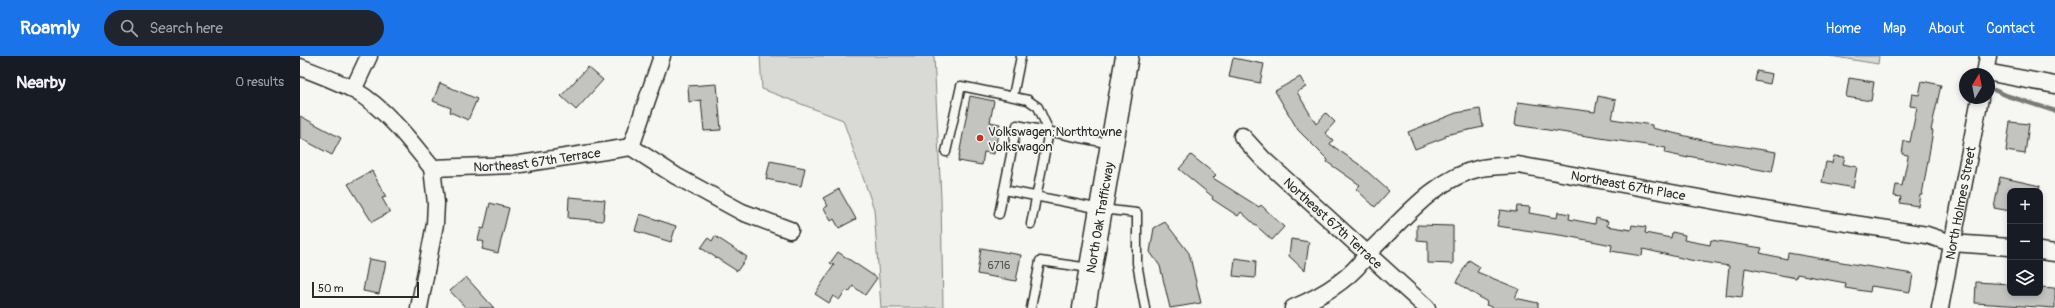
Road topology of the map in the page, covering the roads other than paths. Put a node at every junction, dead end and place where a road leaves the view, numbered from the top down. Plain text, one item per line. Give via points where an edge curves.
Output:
1 (369, 56) edge
2 (662, 56) edge
3 (1021, 56) edge
4 (1988, 56) edge
5 (1124, 57) edge
6 (300, 67) edge
7 (1986, 68) edge
8 (1995, 75) edge
9 (2055, 85) edge
10 (353, 90) junction
11 (1013, 96) junction
12 (1979, 104) edge
13 (1049, 131) junction
14 (1242, 136) dead end
15 (1112, 144) junction
16 (631, 147) junction
17 (946, 152) dead end
18 (432, 168) junction
19 (1004, 190) junction
20 (1036, 196) junction
21 (1101, 209) junction
22 (999, 214) dead end
23 (1031, 224) dead end
24 (790, 230) dead end
25 (1951, 243) junction
26 (2007, 247) edge
27 (2043, 251) edge
28 (1368, 253) junction
29 (2055, 253) edge
30 (1091, 268) junction
31 (419, 308) edge
32 (1031, 308) edge
33 (1084, 308) edge
34 (1145, 308) edge
35 (1293, 308) edge
36 (1427, 308) edge
37 (1940, 308) edge

1 - 10 street
2 - 16 street
3 - 11 lane
4 - 7 street
5 - 15 main road, North Oak Trafficway
6 - 10 street
8 - 9 street
10 - 18 street via 390,120
11 - 13 lane via 1028,100 1038,107
11 - 17 lane via 961,86
12 - 25 street, North Holmes Street
13 - 15 lane
13 - 19 lane via 1017,125
13 - 20 lane
14 - 28 street, Northeast 67th Terrace via 1263,159
15 - 21 main road, North Oak Trafficway
16 - 18 street, Northeast 67th Terrace via 514,165
16 - 24 street via 676,176 742,212
18 - 31 street via 436,202 435,224
19 - 20 lane
19 - 22 lane
20 - 21 lane
20 - 23 lane
21 - 30 main road, North Oak Trafficway
21 - 34 lane via 1137,213 1137,263
25 - 26 street, Northeast 67th Place
25 - 28 street, Northeast 67th Place via 1901,231 1787,214 1518,165 1482,168 1454,177 1430,192
25 - 37 street, North Holmes Street
27 - 29 street
28 - 35 street, Northeast 67th Place via 1361,264 1339,282 1310,301
28 - 36 street, Northeast 67th Terrace
30 - 32 lane via 1040,261
30 - 33 main road, North Oak Trafficway

